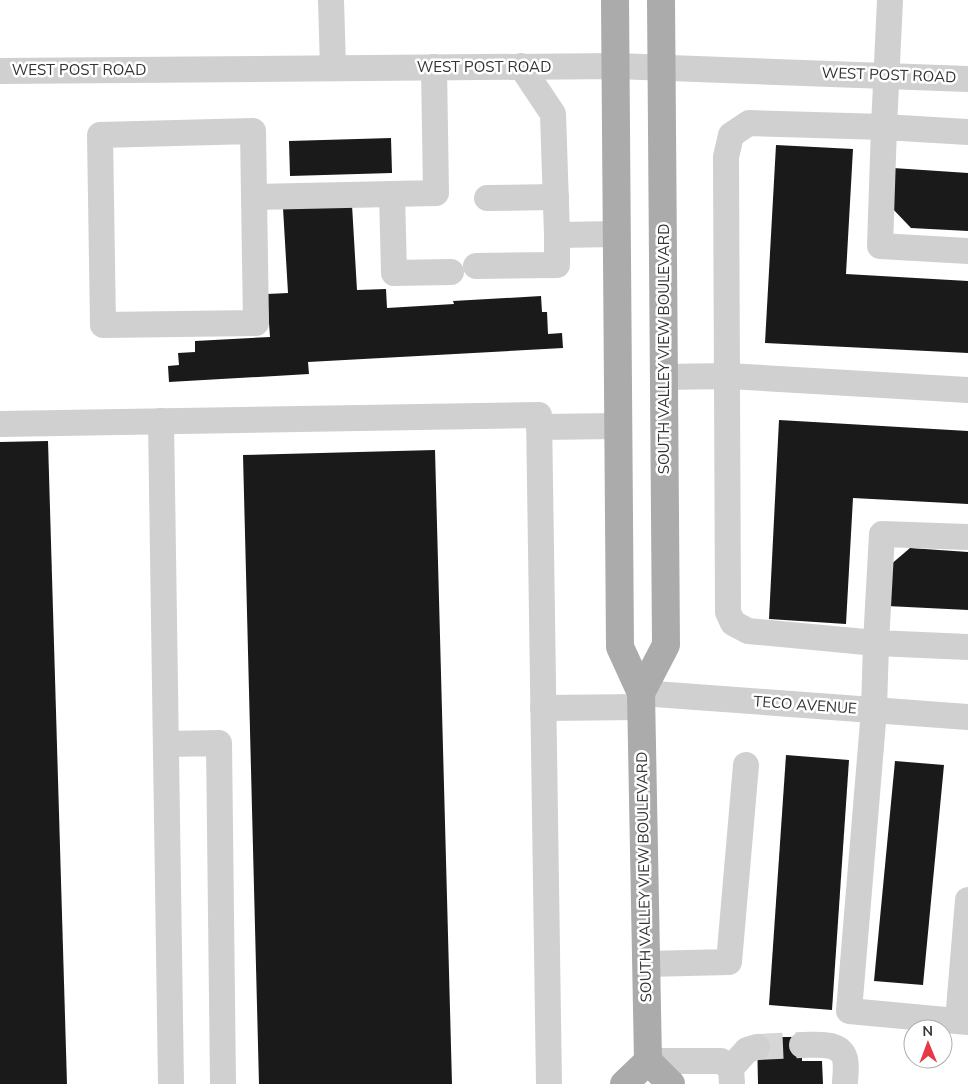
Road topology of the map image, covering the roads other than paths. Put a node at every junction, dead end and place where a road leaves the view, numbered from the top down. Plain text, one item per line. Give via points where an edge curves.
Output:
1 (331, 0) edge
2 (615, 0) edge
3 (661, 0) edge
4 (890, 0) edge
5 (521, 66) junction
6 (616, 66) junction
7 (662, 66) junction
8 (434, 67) junction
9 (333, 68) junction
10 (0, 71) edge
11 (887, 75) junction
12 (968, 79) edge
13 (884, 127) junction
14 (968, 132) edge
15 (392, 194) junction
16 (556, 196) junction
17 (255, 197) junction
18 (486, 198) dead end
19 (617, 234) junction
20 (557, 235) junction
21 (968, 250) edge
22 (476, 266) dead end
23 (450, 272) dead end
24 (664, 376) junction
25 (728, 376) junction
26 (968, 390) edge
27 (161, 421) junction
28 (0, 424) edge
29 (619, 426) junction
30 (539, 427) junction
31 (968, 537) edge
32 (876, 643) junction
33 (968, 647) edge
34 (642, 700) junction
35 (543, 708) junction
36 (874, 710) junction
37 (968, 717) edge
38 (167, 744) junction
39 (746, 765) dead end
40 (968, 900) edge
41 (646, 964) junction
42 (963, 1021) edge
43 (802, 1045) tunnel mouth
44 (757, 1047) tunnel mouth
45 (648, 1060) junction
46 (732, 1076) edge
47 (171, 1084) edge
48 (223, 1084) edge
49 (549, 1084) edge
50 (624, 1084) edge
51 (671, 1084) edge
52 (845, 1084) edge

1 - 9 street
2 - 6 main road, SOUTH VALLEY VIEW BOULEVARD
3 - 7 main road, SOUTH VALLEY VIEW BOULEVARD
4 - 11 street
5 - 6 street, WEST POST ROAD
5 - 8 street, WEST POST ROAD
5 - 16 street via 553,114
6 - 7 street, WEST POST ROAD
6 - 19 main road, SOUTH VALLEY VIEW BOULEVARD
7 - 11 street, WEST POST ROAD
7 - 24 main road, SOUTH VALLEY VIEW BOULEVARD
8 - 9 street, WEST POST ROAD
8 - 15 street via 436,193
9 - 10 street, WEST POST ROAD
11 - 12 street, WEST POST ROAD
11 - 13 street
13 - 14 street
13 - 21 street via 880,246
13 - 25 street via 749,123 731,135 726,157
15 - 17 street
15 - 23 street via 394,273
16 - 18 street
16 - 20 street
17 - 17 street via 253,131 100,134 103,325 256,322
19 - 20 street
19 - 29 main road, SOUTH VALLEY VIEW BOULEVARD
20 - 22 street via 557,265
24 - 25 street
24 - 34 main road, SOUTH VALLEY VIEW BOULEVARD via 666,644
25 - 26 street
25 - 32 street via 728,612 733,623 748,631
27 - 28 street
27 - 30 street via 539,415
27 - 38 street
29 - 30 street
29 - 34 main road, SOUTH VALLEY VIEW BOULEVARD via 620,648
30 - 35 street
31 - 32 street via 882,534
32 - 33 street
32 - 36 street
34 - 35 street, TECO AVENUE
34 - 36 street, TECO AVENUE
34 - 41 main road, SOUTH VALLEY VIEW BOULEVARD
35 - 49 street
36 - 37 street, TECO AVENUE
36 - 42 street via 849,1011
38 - 47 street
38 - 48 street via 219,743
39 - 41 street via 729,962
40 - 42 street
41 - 45 main road, SOUTH VALLEY VIEW BOULEVARD
43 - 52 street via 828,1045 843,1054 846,1061
44 - 46 street via 747,1050
45 - 46 street via 721,1061
45 - 50 main road
45 - 51 main road

